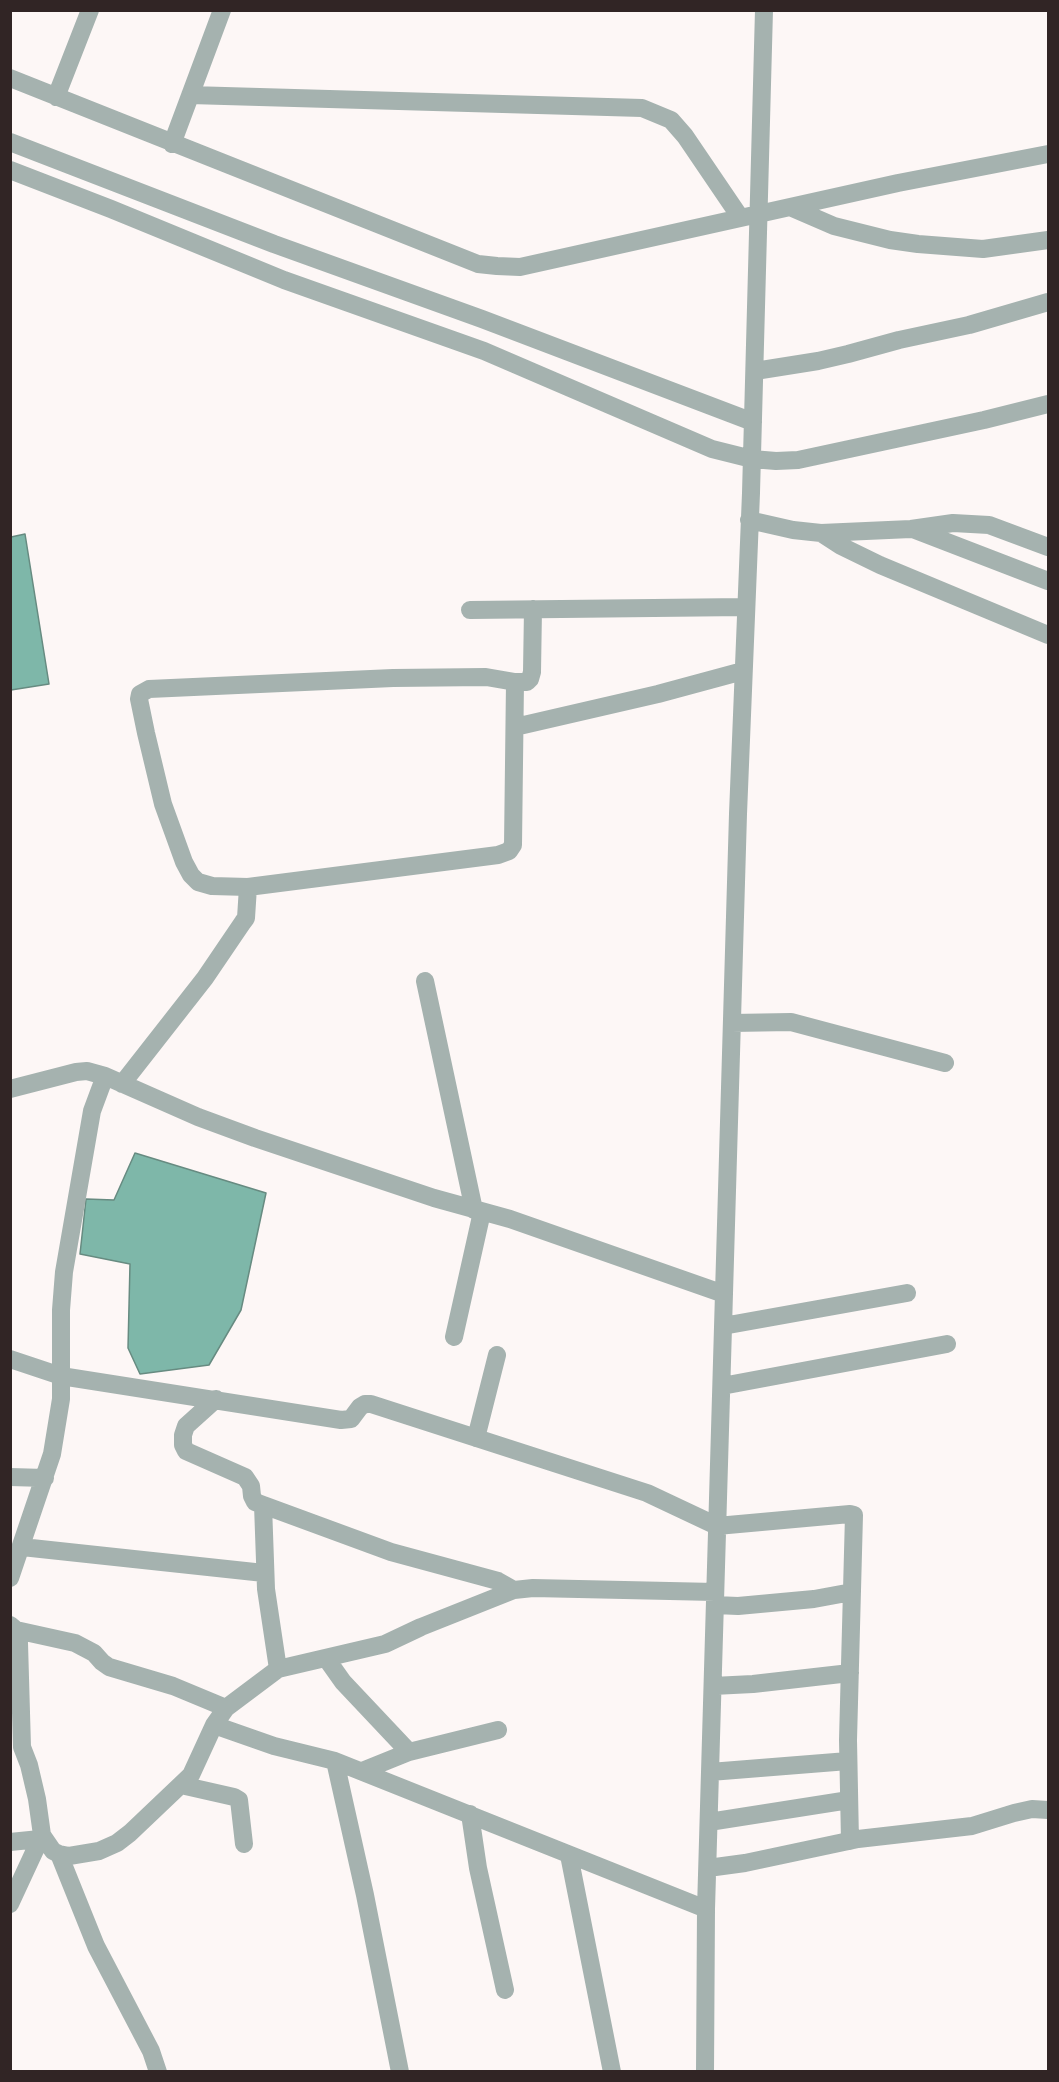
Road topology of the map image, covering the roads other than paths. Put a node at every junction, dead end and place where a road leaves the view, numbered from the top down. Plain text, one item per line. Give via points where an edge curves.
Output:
1 (90, 10) edge
2 (222, 10) edge
3 (764, 10) edge
4 (10, 78) edge
5 (190, 95) junction
6 (56, 97) junction
7 (10, 142) edge
8 (172, 144) junction
9 (1048, 154) edge
10 (10, 170) edge
11 (790, 207) junction
12 (758, 213) junction
13 (740, 218) junction
14 (1048, 240) edge
15 (1048, 302) edge
16 (755, 371) junction
17 (1048, 404) edge
18 (753, 422) junction
19 (752, 459) junction
20 (749, 520) junction
21 (911, 528) junction
22 (821, 533) junction
23 (1048, 548) edge
24 (1048, 581) edge
25 (745, 606) junction
26 (533, 609) junction
27 (470, 610) dead end
28 (1048, 635) edge
29 (743, 671) junction
30 (515, 682) junction
31 (515, 727) junction
32 (248, 887) junction
33 (425, 981) dead end
34 (732, 1023) junction
35 (945, 1063) dead end
36 (105, 1076) junction
37 (122, 1084) junction
38 (10, 1089) edge
39 (478, 1211) junction
40 (907, 1293) dead end
41 (724, 1294) junction
42 (723, 1326) junction
43 (454, 1337) dead end
44 (946, 1344) dead end
45 (497, 1355) dead end
46 (10, 1359) edge
47 (61, 1376) junction
48 (722, 1386) junction
49 (216, 1399) junction
50 (476, 1438) junction
51 (10, 1477) edge
52 (45, 1478) junction
53 (263, 1505) junction
54 (717, 1526) junction
55 (22, 1547) junction
56 (264, 1573) junction
57 (10, 1578) edge
58 (514, 1590) junction
59 (852, 1592) junction
60 (715, 1598) junction
61 (13, 1628) edge
62 (326, 1658) junction
63 (278, 1669) junction
64 (850, 1672) junction
65 (712, 1686) junction
66 (226, 1708) junction
67 (214, 1725) junction
68 (498, 1730) dead end
69 (16, 1747) edge
70 (409, 1752) junction
71 (335, 1761) junction
72 (848, 1761) junction
73 (362, 1771) junction
74 (710, 1772) junction
75 (181, 1785) junction
76 (849, 1800) junction
77 (1048, 1810) edge
78 (470, 1814) junction
79 (709, 1822) junction
80 (41, 1837) junction
81 (850, 1841) junction
82 (10, 1842) edge
83 (244, 1844) dead end
84 (59, 1854) junction
85 (569, 1855) junction
86 (708, 1869) junction
87 (10, 1904) edge
88 (706, 1909) junction
89 (505, 1990) dead end
90 (158, 2072) edge
91 (400, 2072) edge
92 (612, 2072) edge
93 (705, 2072) edge

1 - 6 street
2 - 5 street
3 - 12 street
4 - 6 street
5 - 8 street
5 - 13 street via 642,108 671,120
6 - 8 street
7 - 18 street
8 - 13 street via 478,264 520,267
9 - 11 street
10 - 19 street via 284,280 484,351 712,449
11 - 12 street
11 - 14 street via 867,236 918,244 983,249
12 - 13 street
12 - 16 street
15 - 16 street via 848,354
16 - 18 street
17 - 19 street via 798,460
18 - 19 street
19 - 20 street
20 - 22 street
20 - 25 street
21 - 22 street
21 - 23 street via 953,523 989,525
21 - 24 street
22 - 28 street via 880,565
25 - 26 street
25 - 29 street
26 - 27 street
26 - 30 street via 532,672 527,682
29 - 31 street
29 - 34 street
30 - 31 street
30 - 32 street via 486,677 393,678 144,690 139,699 163,804 187,869 198,882
31 - 32 street via 513,845 508,851
32 - 37 street via 246,918 205,978
33 - 39 street
34 - 35 street via 791,1022
34 - 41 street
36 - 37 street
36 - 38 street via 76,1072
36 - 47 street via 92,1111 64,1272
37 - 39 street via 255,1138
39 - 41 street
39 - 43 street
40 - 42 street
41 - 42 street
42 - 48 street
44 - 48 street
45 - 50 street
46 - 47 street
47 - 49 street
47 - 52 street via 56,1438
48 - 54 street
49 - 50 street via 341,1420 351,1419 360,1407 371,1404
49 - 53 street via 186,1426 183,1445 186,1451 245,1477 251,1486 252,1500
50 - 54 street via 647,1493
51 - 52 street
52 - 55 street
53 - 56 street
53 - 58 street via 391,1552 498,1581
54 - 59 street via 855,1515
54 - 60 street
55 - 56 street
55 - 57 street
56 - 63 street
58 - 60 street
58 - 62 street via 385,1644
59 - 60 street via 738,1606
59 - 64 street
60 - 65 street
61 - 66 street via 75,1643 109,1667 173,1686
61 - 69 street via 18,1643
62 - 63 street
62 - 70 street via 343,1682
63 - 66 street
64 - 65 street
64 - 72 street
65 - 74 street
66 - 67 street
67 - 71 street via 274,1746
67 - 75 street via 191,1775
68 - 70 street
69 - 80 street via 29,1765
70 - 73 street
71 - 73 street
71 - 91 street
72 - 74 street
72 - 76 street
73 - 78 street
74 - 79 street
75 - 83 street via 238,1800
75 - 84 street via 117,1844 99,1851
76 - 79 street
76 - 81 street
77 - 81 street via 1032,1809 972,1826
78 - 85 street
78 - 89 street
79 - 86 street
80 - 82 street
80 - 84 street
80 - 87 street
81 - 86 street
84 - 90 street via 96,1946
85 - 88 street
85 - 92 street
86 - 88 street
88 - 93 street

